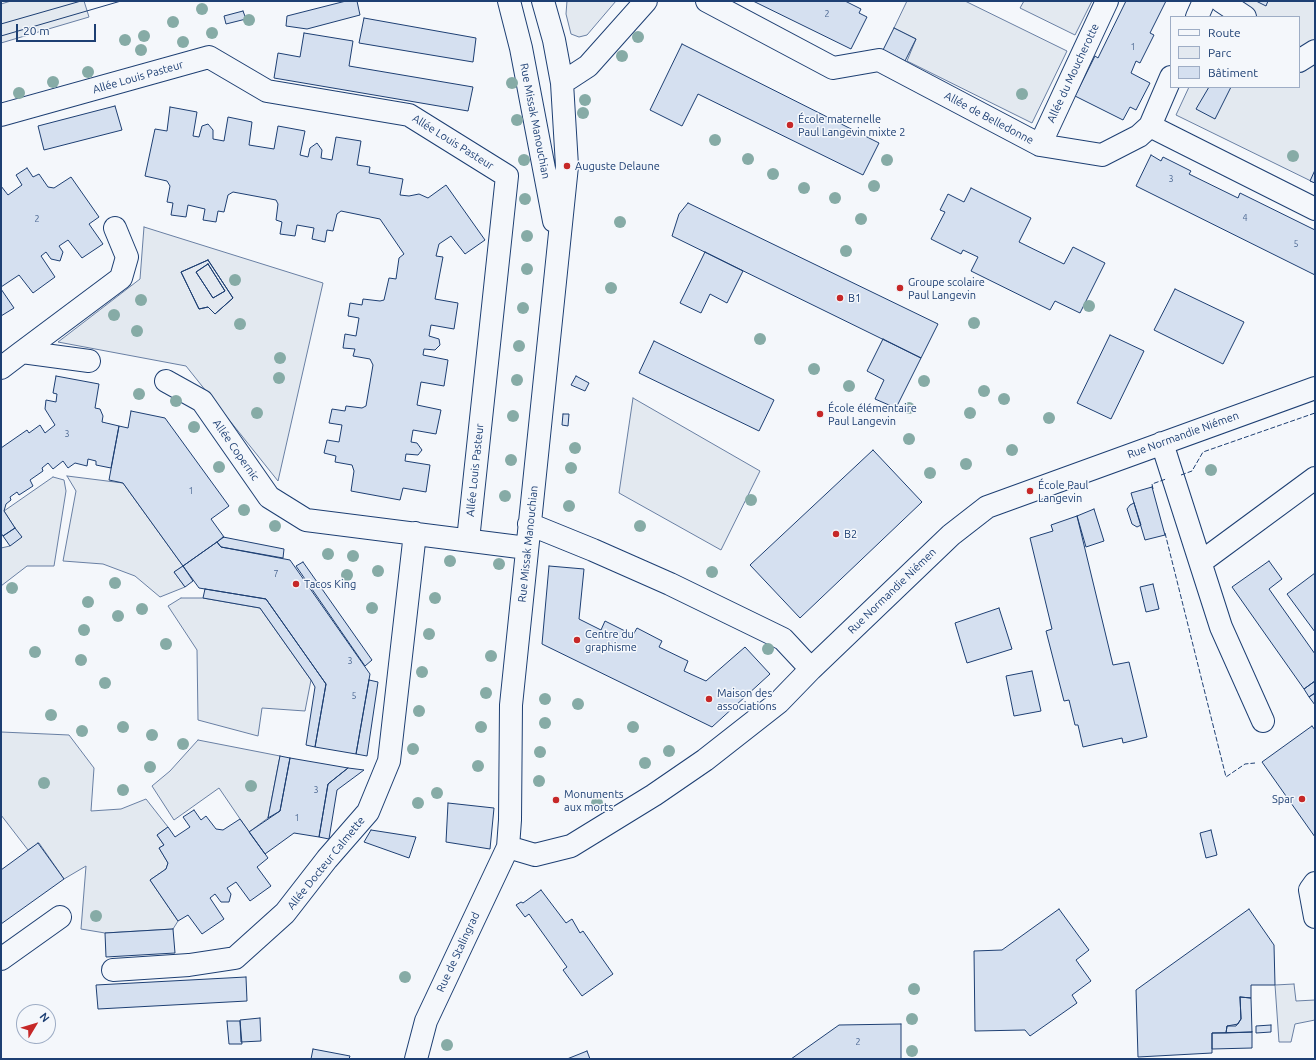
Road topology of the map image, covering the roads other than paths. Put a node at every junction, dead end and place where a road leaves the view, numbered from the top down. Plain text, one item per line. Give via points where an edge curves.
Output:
1 (509, 1) edge
2 (532, 1) edge
3 (543, 1) edge
4 (646, 1) edge
5 (707, 1) edge
6 (1108, 1) edge
7 (1204, 1) edge
8 (1221, 1) edge
9 (1197, 16) edge
10 (1244, 16) edge
11 (550, 24) junction
12 (1315, 51) edge
13 (1300, 60) edge
14 (1170, 79) edge
15 (562, 83) junction
16 (1, 115) edge
17 (1150, 126) junction
18 (1040, 146) junction
19 (1315, 209) edge
20 (115, 228) dead end
21 (558, 242) junction
22 (22, 352) junction
23 (88, 362) dead end
24 (1, 368) edge
25 (166, 381) dead end
26 (1315, 388) edge
27 (1162, 443) junction
28 (1315, 478) edge
29 (529, 524) junction
30 (415, 534) junction
31 (468, 540) junction
32 (527, 548) junction
33 (1200, 562) junction
34 (811, 669) junction
35 (1263, 721) dead end
36 (508, 847) junction
37 (1315, 883) edge
38 (60, 917) dead end
39 (1315, 917) edge
40 (1, 960) edge
41 (113, 970) dead end
42 (416, 1059) edge

1 - 21 street, Rue Missak Manouchian via 521,48
2 - 11 street
3 - 11 street, Rue Missak Manouchian
4 - 15 street via 588,66
5 - 18 street, Allée de Belledonne via 833,68 879,60
6 - 18 street, Allée du Moucherotte
7 - 9 street
8 - 10 street
11 - 15 street, Rue Missak Manouchian
12 - 13 street
14 - 17 street
15 - 21 street, Rue Missak Manouchian via 567,166
16 - 31 street, Allée Louis Pasteur via 209,57 267,91 409,115 507,176
17 - 18 street, Allée de Belledonne via 1139,136 1102,155
17 - 19 street
20 - 22 street via 127,257 121,278
21 - 29 street, Rue Missak Manouchian
22 - 23 street
22 - 24 street
25 - 30 street, Allée Copernic via 202,401 269,497 306,520
26 - 27 street, Rue Normandie Niémen
27 - 33 street
27 - 34 street, Rue Normandie Niémen via 987,507 952,535
28 - 33 street
29 - 32 street, Rue Missak Manouchian
29 - 34 street via 670,584 783,639
30 - 31 street
30 - 41 street, Allée Docteur Calmette via 388,761 368,812 285,913 235,958 188,965
31 - 32 street
32 - 36 street, Rue Missak Manouchian via 510,705
33 - 35 street via 1221,627
34 - 36 street, Rue Normandie Niémen via 779,702 705,760 571,846 535,855
36 - 42 street, Rue de Stalingrad via 426,1021
37 - 39 street via 1310,890
38 - 40 street

